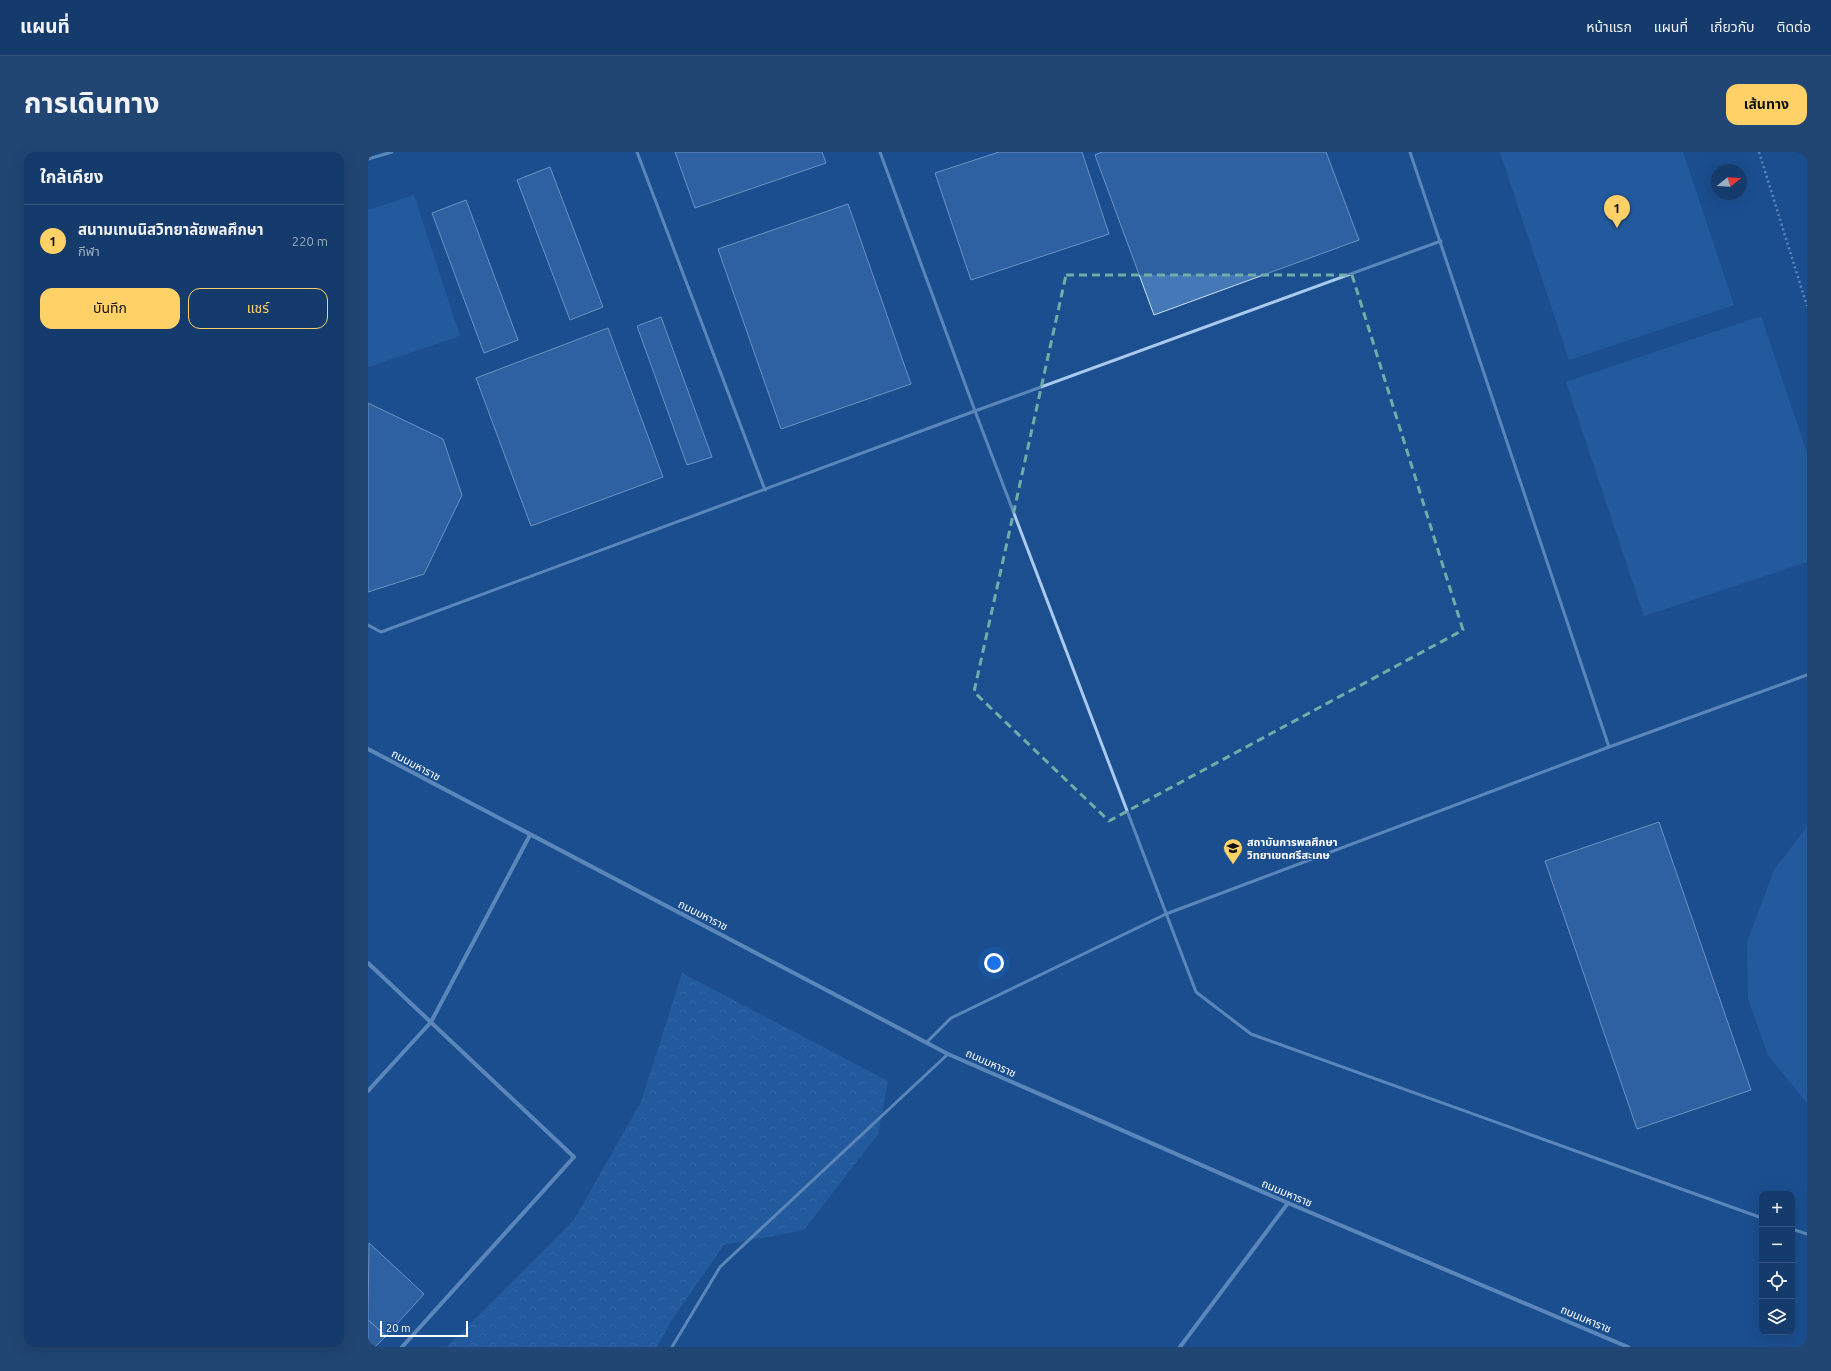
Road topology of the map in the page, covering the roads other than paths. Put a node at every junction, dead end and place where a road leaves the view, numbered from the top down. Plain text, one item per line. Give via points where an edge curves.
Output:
1 (392, 152) edge
2 (637, 152) edge
3 (880, 152) edge
4 (1410, 152) edge
5 (368, 159) edge
6 (1441, 241) junction
7 (975, 411) junction
8 (765, 490) junction
9 (368, 625) edge
10 (1807, 675) edge
11 (1609, 747) junction
12 (368, 749) edge
13 (530, 835) junction
14 (1166, 914) junction
15 (368, 963) edge
16 (431, 1022) junction
17 (928, 1041) junction
18 (948, 1054) junction
19 (368, 1091) edge
20 (1288, 1203) junction
21 (1759, 1217) edge
22 (1795, 1230) edge
23 (1807, 1234) edge
24 (402, 1347) edge
25 (672, 1347) edge
26 (1180, 1347) edge
27 (1628, 1347) edge

1 - 5 lane
2 - 8 lane
3 - 7 lane
4 - 6 lane
6 - 7 lane
6 - 11 lane
7 - 8 lane
7 - 14 lane
8 - 9 lane via 380,632
10 - 11 lane
11 - 14 lane
12 - 13 street, ถนนมหาราช
13 - 16 street
13 - 17 street, ถนนมหาราช
14 - 17 lane via 951,1018
14 - 21 lane via 1196,992 1251,1034
15 - 16 street
16 - 19 street
16 - 24 street via 574,1157
17 - 18 street, ถนนมหาราช
18 - 20 street, ถนนมหาราช
18 - 25 lane via 720,1267
20 - 26 street
20 - 27 street, ถนนมหาราช
22 - 23 lane

